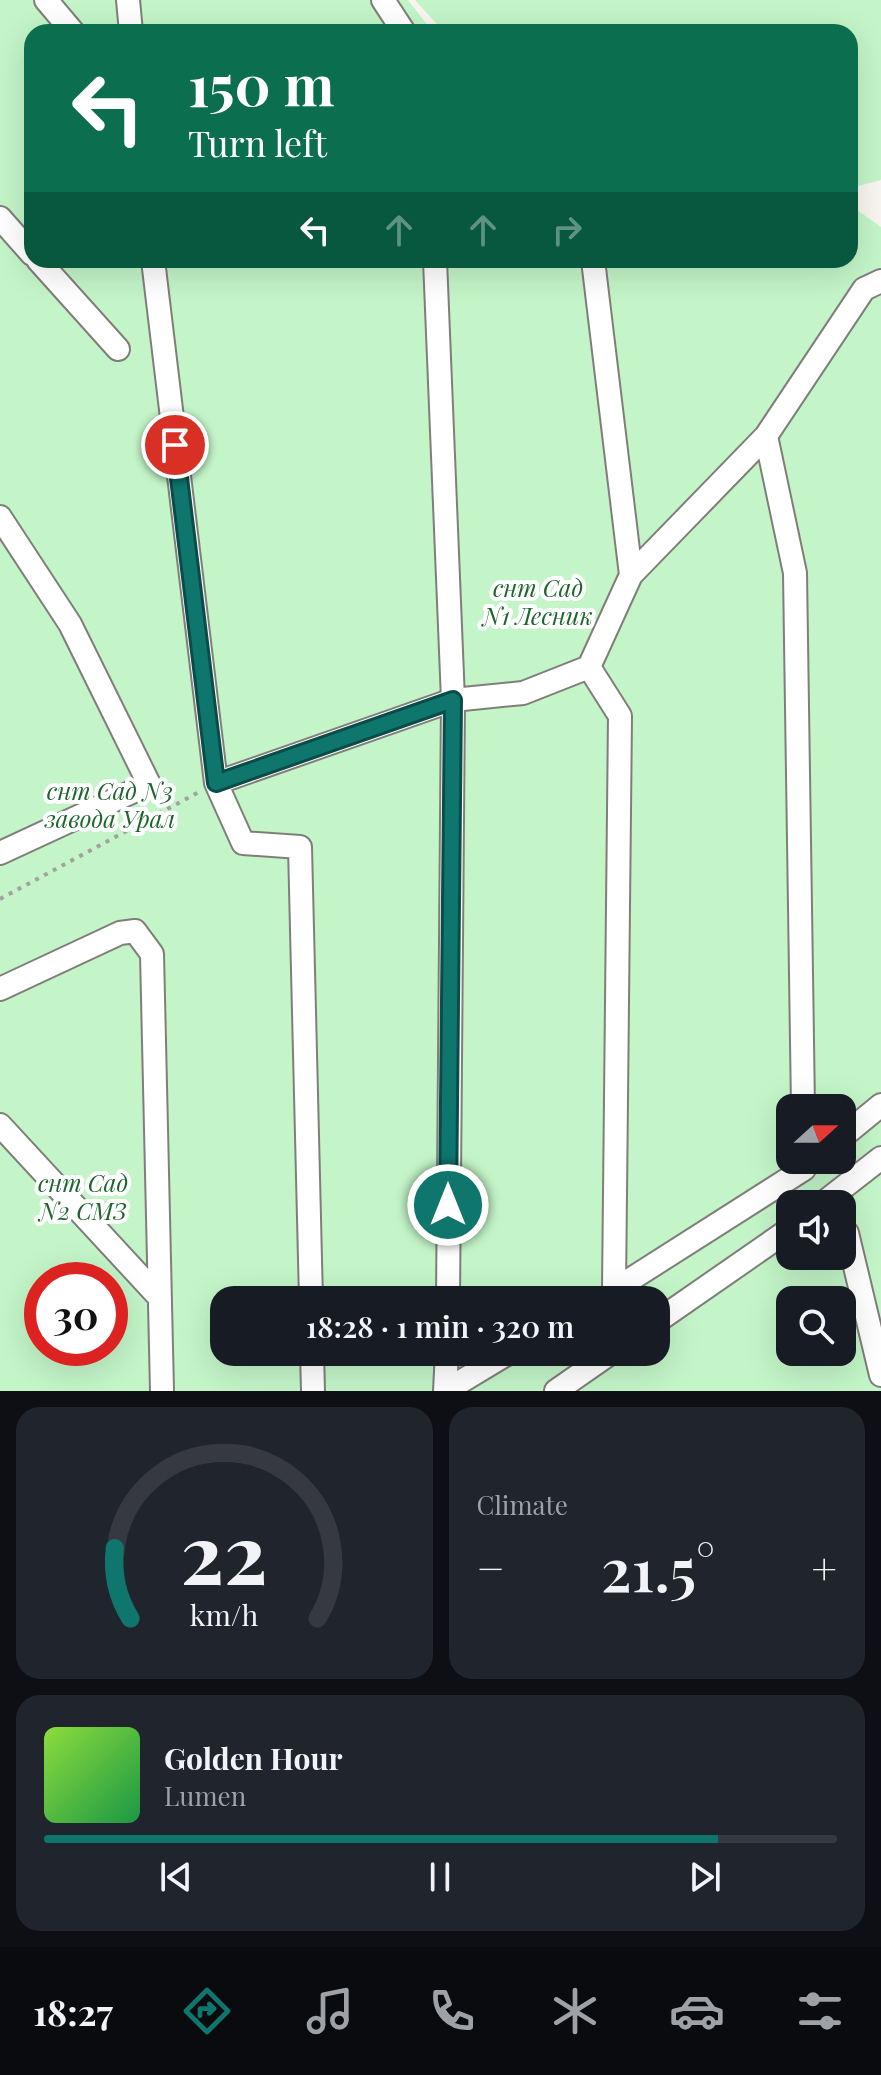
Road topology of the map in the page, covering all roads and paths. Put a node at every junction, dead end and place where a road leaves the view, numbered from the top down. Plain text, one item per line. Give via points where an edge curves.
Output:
1 (46, 0) edge
2 (128, 0) edge
3 (383, 0) edge
4 (66, 24) edge
5 (130, 24) edge
6 (399, 24) edge
7 (0, 218) edge
8 (24, 245) edge
9 (45, 268) edge
10 (154, 268) edge
11 (435, 268) edge
12 (594, 268) edge
13 (881, 281) edge
14 (118, 349) dead end
15 (766, 436) junction
16 (0, 517) edge
17 (631, 575) junction
18 (589, 667) junction
19 (453, 700) junction
20 (216, 783) junction
21 (0, 853) edge
22 (0, 899) edge
23 (0, 989) edge
24 (803, 1094) edge
25 (881, 1105) edge
26 (0, 1125) edge
27 (856, 1126) edge
28 (881, 1158) edge
29 (792, 1174) edge
30 (840, 1190) edge
31 (776, 1239) edge
32 (856, 1269) edge
33 (311, 1286) edge
34 (448, 1286) edge
35 (610, 1286) edge
36 (626, 1286) edge
37 (159, 1297) junction
38 (670, 1312) edge
39 (879, 1360) edge
40 (312, 1366) edge
41 (447, 1366) edge
42 (486, 1366) edge
43 (592, 1366) edge
44 (446, 1390) edge
45 (162, 1391) edge
46 (313, 1391) edge
47 (556, 1391) edge

1 - 4 street
2 - 5 street
3 - 6 street
7 - 8 street
9 - 14 street
10 - 20 street
11 - 19 street
12 - 17 street
13 - 15 street via 864,289
15 - 17 street
15 - 24 street via 795,573
16 - 21 street via 70,624 149,784
17 - 18 street
18 - 19 street via 523,693
18 - 35 street via 620,716
19 - 20 street
19 - 34 street
20 - 22 path
20 - 33 street via 243,843 300,847
23 - 37 street via 120,933 135,931 152,954
25 - 27 street
26 - 37 street
28 - 30 street
29 - 36 street
31 - 38 street
32 - 39 street
37 - 45 street
40 - 46 street
41 - 44 street
42 - 44 street
43 - 47 street

